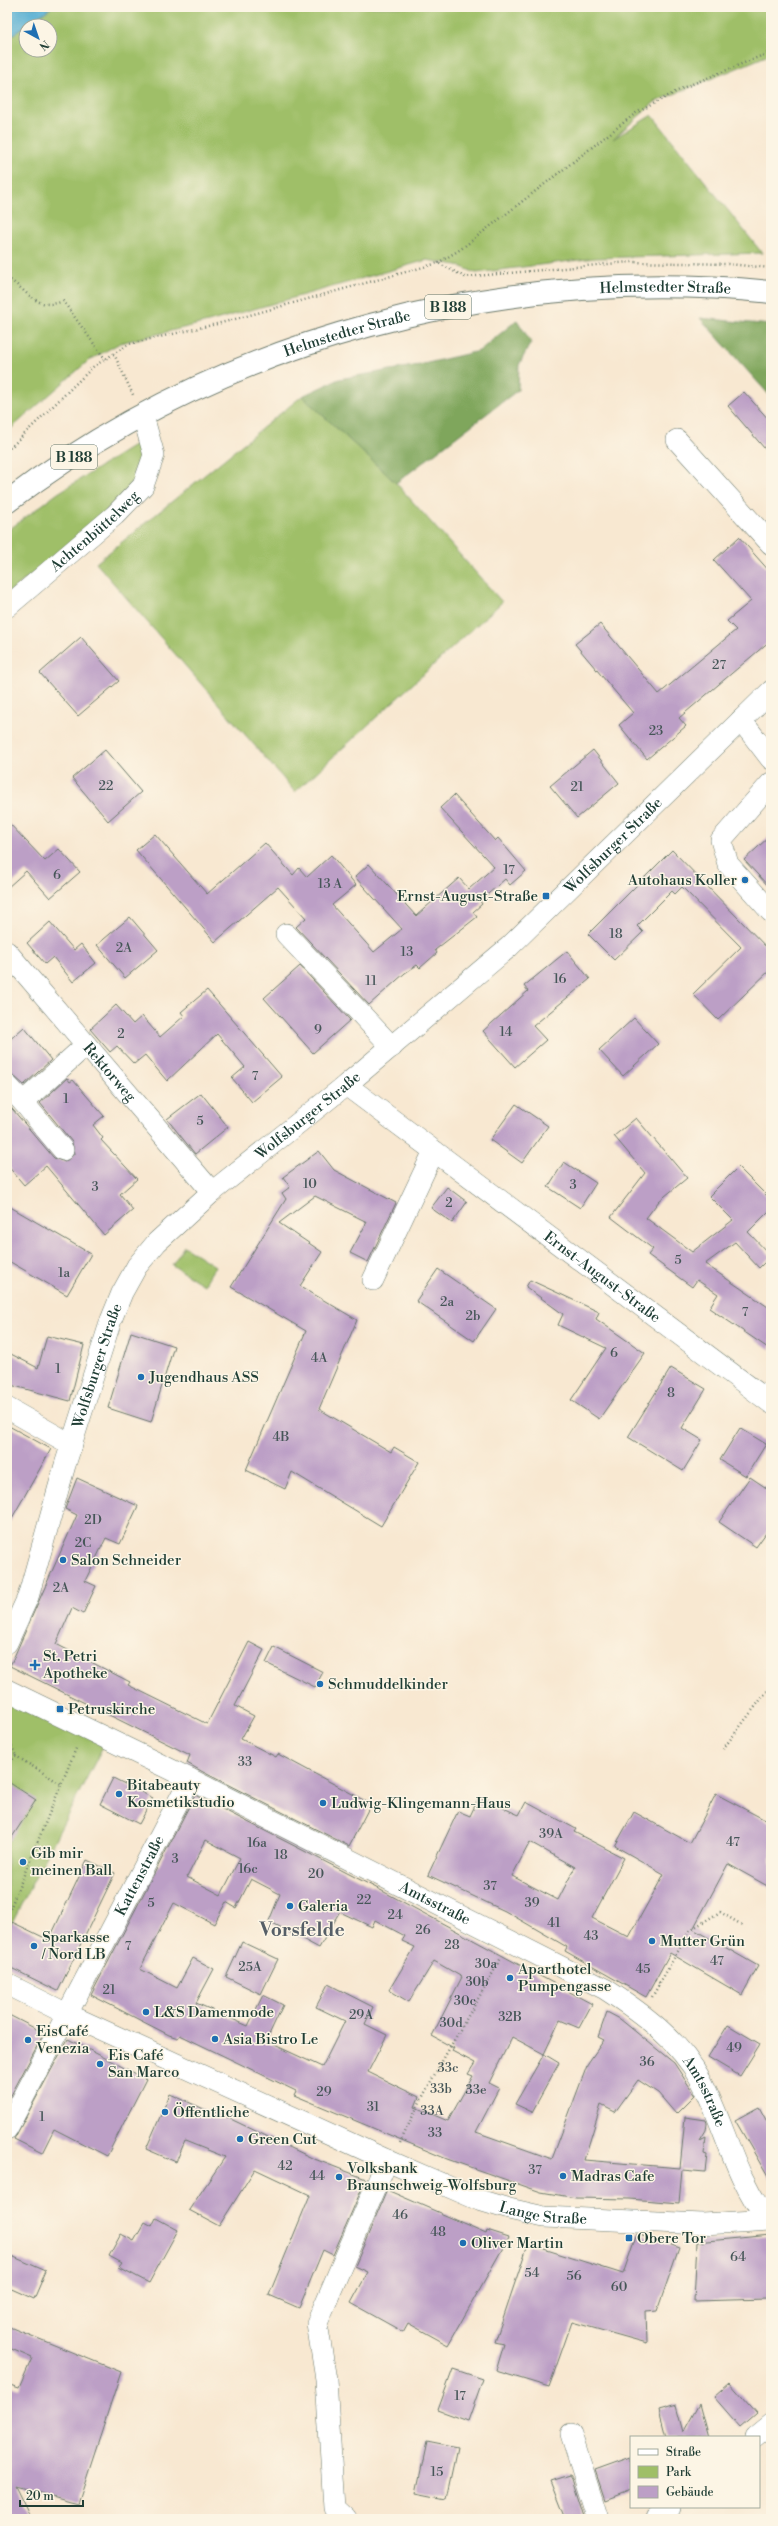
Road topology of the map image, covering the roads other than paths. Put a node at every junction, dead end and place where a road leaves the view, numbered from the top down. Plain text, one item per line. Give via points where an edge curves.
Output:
1 (771, 292) edge
2 (143, 416) junction
3 (677, 440) dead end
4 (7, 502) edge
5 (771, 544) edge
6 (7, 607) edge
7 (771, 691) edge
8 (741, 720) junction
9 (771, 759) edge
10 (771, 783) edge
11 (771, 912) edge
12 (286, 934) dead end
13 (7, 952) edge
14 (86, 1045) junction
15 (392, 1047) junction
16 (7, 1085) edge
17 (346, 1085) junction
18 (23, 1102) junction
19 (63, 1150) dead end
20 (434, 1151) junction
21 (212, 1192) junction
22 (373, 1280) dead end
23 (771, 1403) edge
24 (7, 1408) edge
25 (72, 1445) junction
26 (7, 1643) edge
27 (7, 1690) edge
28 (190, 1779) junction
29 (7, 1984) edge
30 (67, 2014) junction
31 (7, 2129) edge
32 (389, 2161) junction
33 (769, 2219) edge
34 (771, 2424) edge
35 (571, 2434) dead end
36 (756, 2436) edge
37 (669, 2508) edge
38 (346, 2519) edge
39 (598, 2519) edge
40 (656, 2519) edge

1 - 2 main road, Helmstedter Straße / B 188 via 717,287 589,288 459,305 390,320 286,352 230,373
2 - 4 main road, Helmstedter Straße / B 188 via 83,451
2 - 6 street, Achtenbüttelweg via 154,455 143,486 115,515
3 - 5 street
7 - 8 street, Wolfsburger Straße
8 - 9 street
8 - 15 street, Wolfsburger Straße via 510,947
10 - 11 street via 721,840 728,864
12 - 15 street
13 - 14 street, Rektorweg
14 - 18 street
14 - 21 street, Rektorweg
15 - 17 street, Wolfsburger Straße
16 - 18 street
17 - 20 street, Ernst-August-Straße
17 - 21 street, Wolfsburger Straße
18 - 19 street
20 - 22 street
20 - 23 street, Ernst-August-Straße
21 - 25 street, Wolfsburger Straße via 157,1242 137,1266 110,1320
24 - 25 street
25 - 26 street, Wolfsburger Straße via 28,1597
27 - 28 street, Amtsstraße
28 - 30 street, Kattenstraße
28 - 33 street, Amtsstraße via 605,1989 643,2014 679,2050 700,2079 744,2185
29 - 30 street, Lange Straße
30 - 31 street, Kattenstraße
30 - 32 street, Lange Straße
32 - 33 street, Lange Straße via 479,2200 544,2217 703,2224
32 - 38 street via 317,2323 326,2379 334,2508
34 - 36 street
35 - 39 street
37 - 40 street

